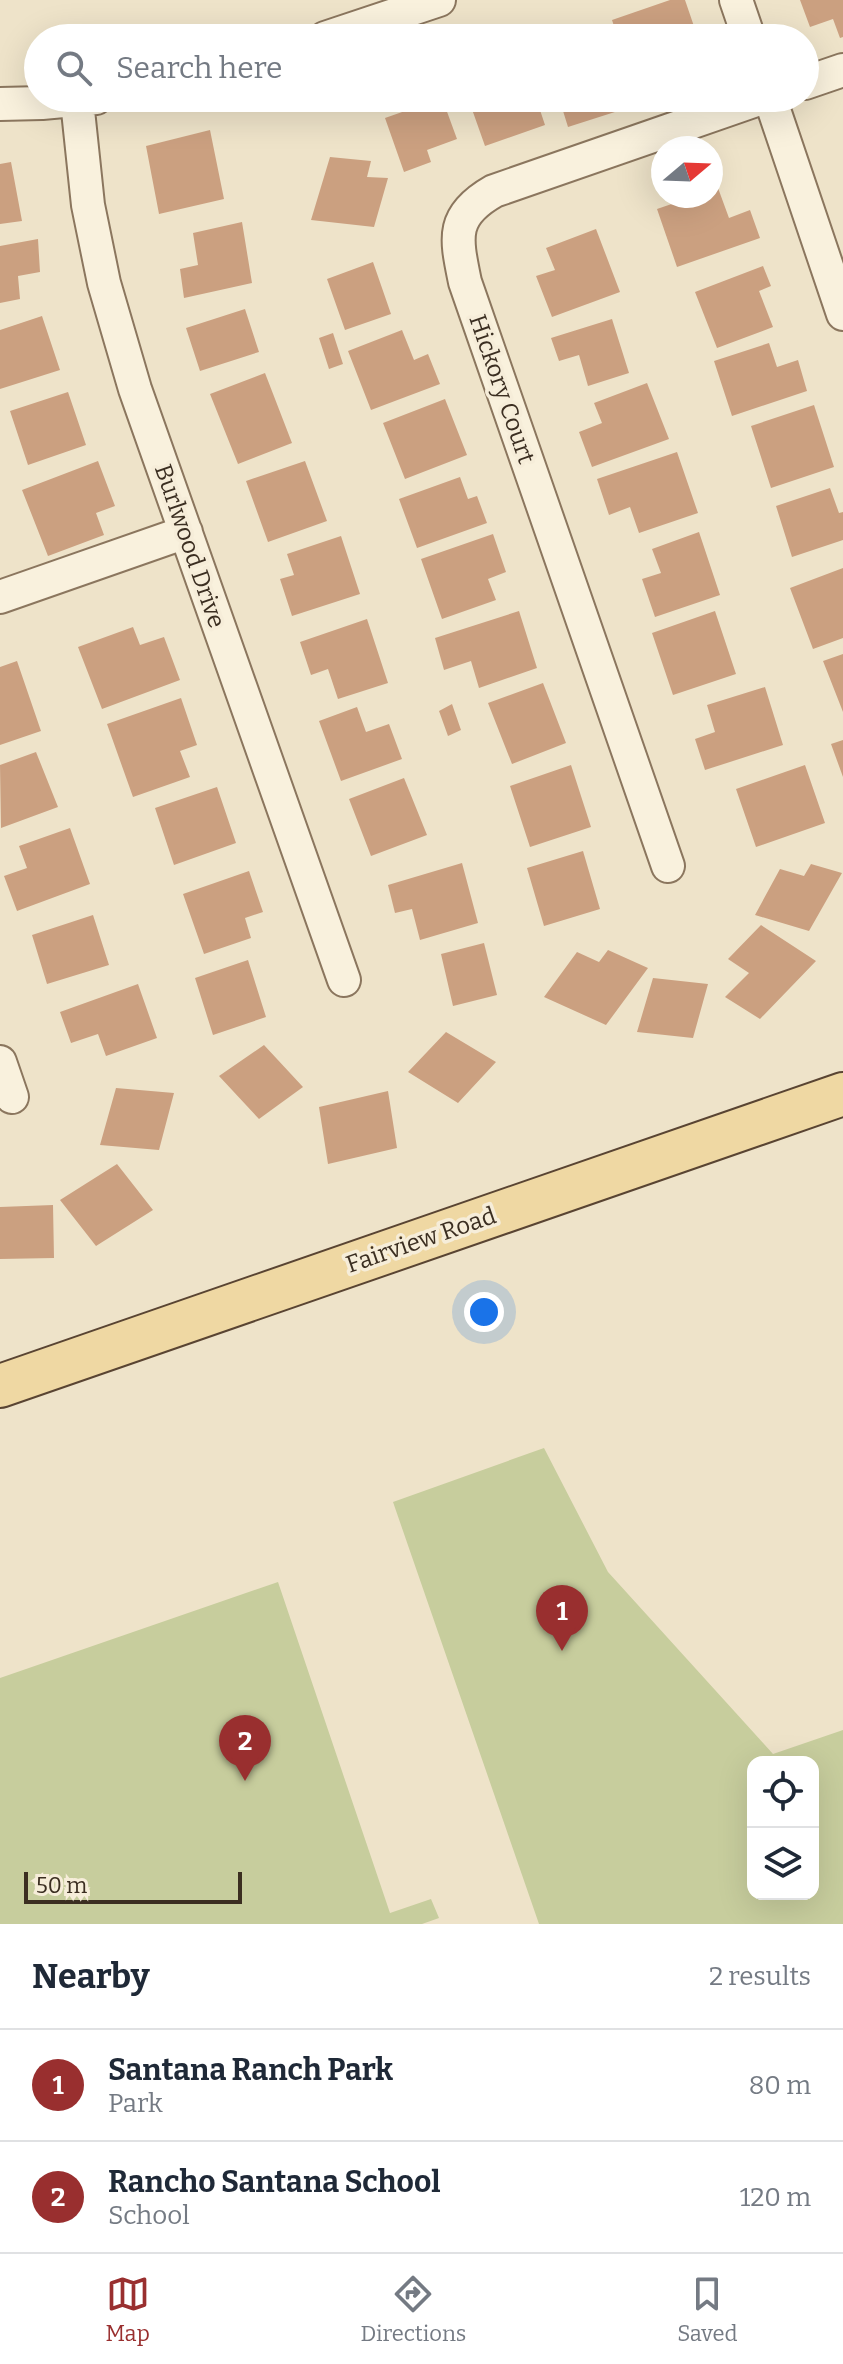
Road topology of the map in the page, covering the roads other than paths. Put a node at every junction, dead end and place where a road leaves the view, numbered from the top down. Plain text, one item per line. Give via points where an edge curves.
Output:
1 (439, 0) edge
2 (736, 0) edge
3 (367, 24) edge
4 (744, 24) edge
5 (843, 70) edge
6 (819, 78) edge
7 (24, 103) edge
8 (0, 104) edge
9 (86, 112) edge
10 (722, 112) edge
11 (775, 112) edge
12 (843, 314) edge
13 (186, 532) junction
14 (0, 597) edge
15 (668, 866) dead end
16 (344, 980) dead end
17 (0, 1062) edge
18 (843, 1094) edge
19 (12, 1097) dead end
20 (0, 1386) edge

1 - 3 street
2 - 4 street
5 - 6 street
7 - 8 street
9 - 13 street, Burlwood Drive via 88,205 104,283
10 - 15 street, Hickory Court via 494,191 464,216 457,240 465,282
11 - 12 street
13 - 14 street
13 - 16 street, Burlwood Drive
17 - 19 street
18 - 20 main road, Fairview Road

